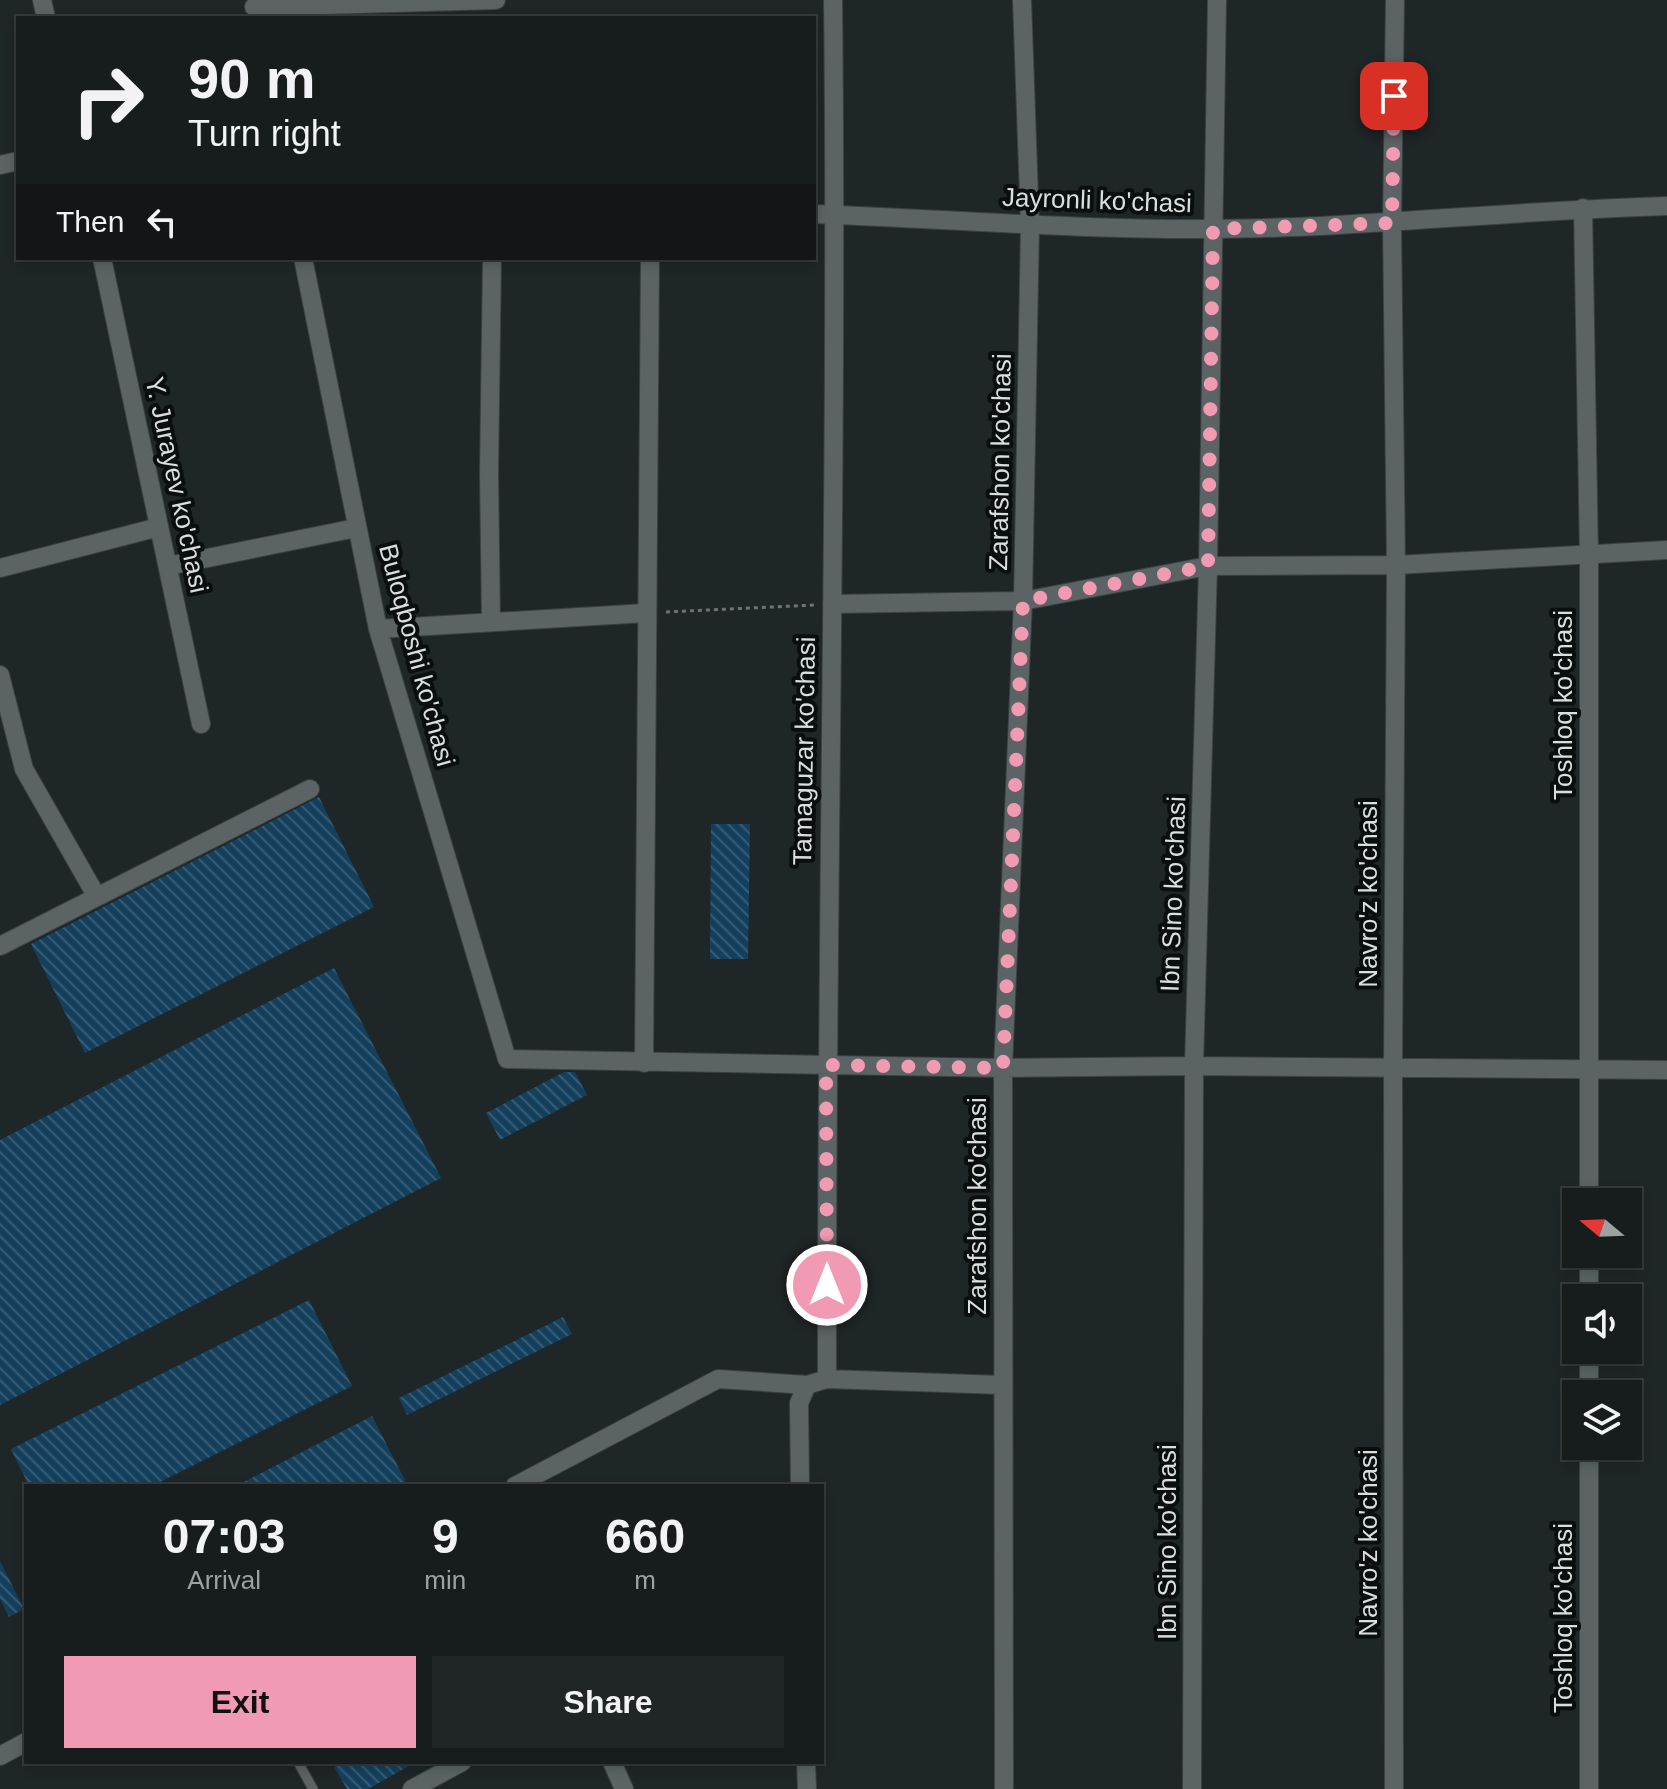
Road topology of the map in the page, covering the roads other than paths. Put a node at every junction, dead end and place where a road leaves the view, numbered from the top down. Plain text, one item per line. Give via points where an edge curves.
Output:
1 (496, 0) edge
2 (833, 0) edge
3 (1022, 0) edge
4 (1217, 0) edge
5 (1395, 0) edge
6 (255, 8) edge
7 (1667, 206) edge
8 (1583, 208) junction
9 (816, 214) edge
10 (835, 215) junction
11 (1392, 223) junction
12 (1030, 225) junction
13 (1213, 229) junction
14 (102, 260) edge
15 (303, 260) edge
16 (492, 260) edge
17 (650, 260) edge
18 (159, 527) junction
19 (356, 528) junction
20 (1667, 550) edge
21 (1589, 556) junction
22 (1396, 565) junction
23 (168, 566) junction
24 (1208, 566) junction
25 (0, 568) edge
26 (1023, 601) junction
27 (832, 604) junction
28 (646, 613) junction
29 (491, 622) junction
30 (378, 629) junction
31 (0, 675) edge
32 (201, 724) dead end
33 (310, 789) dead end
34 (97, 897) junction
35 (0, 946) edge
36 (644, 1063) junction
37 (826, 1065) junction
38 (1194, 1066) junction
39 (1393, 1067) junction
40 (1003, 1068) junction
41 (1589, 1068) junction
42 (1667, 1070) edge
43 (1589, 1188) edge
44 (827, 1379) junction
45 (807, 1385) junction
46 (1002, 1385) junction
47 (1589, 1460) edge
48 (519, 1484) edge
49 (800, 1484) edge
50 (24, 1743) edge
51 (0, 1756) edge
52 (299, 1764) edge
53 (458, 1764) edge
54 (613, 1764) edge
55 (806, 1764) edge
56 (313, 1789) edge
57 (412, 1789) edge
58 (624, 1789) edge
59 (807, 1789) edge
60 (1004, 1789) edge
61 (1192, 1789) edge
62 (1394, 1789) edge
63 (1589, 1789) edge

1 - 6 street
2 - 10 street, Tamaguzar ko'chasi
3 - 12 street, Zarafshon ko'chasi
4 - 13 street, Ibn Sino ko'chasi
5 - 11 street, Navro'z ko'chasi
7 - 8 street, Jayronli ko'chasi
8 - 11 street, Jayronli ko'chasi
8 - 21 street, Toshloq ko'chasi
9 - 10 street, Jayronli ko'chasi
10 - 12 street, Jayronli ko'chasi
10 - 27 street, Tamaguzar ko'chasi
11 - 13 street, Jayronli ko'chasi
11 - 22 street, Navro'z ko'chasi
12 - 13 street, Jayronli ko'chasi
12 - 26 street, Zarafshon ko'chasi
13 - 24 street, Ibn Sino ko'chasi
14 - 18 street, Y. Jurayev ko'chasi
15 - 19 street, Buloqboshi ko'chasi
16 - 29 street
17 - 28 street
18 - 23 street, Y. Jurayev ko'chasi
18 - 25 street
19 - 23 street
19 - 30 street, Buloqboshi ko'chasi
20 - 21 street
21 - 22 street
21 - 41 street, Toshloq ko'chasi
22 - 24 street
22 - 39 street, Navro'z ko'chasi
23 - 32 street, Y. Jurayev ko'chasi
24 - 26 street
24 - 38 street, Ibn Sino ko'chasi
26 - 27 street
26 - 40 street, Zarafshon ko'chasi
27 - 37 street, Tamaguzar ko'chasi
28 - 29 street
28 - 36 street
29 - 30 street
30 - 36 street, Buloqboshi ko'chasi via 507,1059
31 - 34 street via 24,769
33 - 34 street
34 - 35 street
36 - 37 street
37 - 40 street
37 - 44 street, Tamaguzar ko'chasi
38 - 39 street
38 - 40 street
38 - 61 street, Ibn Sino ko'chasi
39 - 41 street
39 - 62 street, Navro'z ko'chasi
40 - 46 street, Zarafshon ko'chasi
41 - 42 street
41 - 43 street, Toshloq ko'chasi
44 - 45 street
44 - 46 street
45 - 48 street via 718,1379
45 - 49 street via 799,1403
46 - 60 street, Zarafshon ko'chasi
47 - 63 street, Toshloq ko'chasi
50 - 51 street
52 - 56 lane
53 - 57 street
54 - 58 street
55 - 59 street

